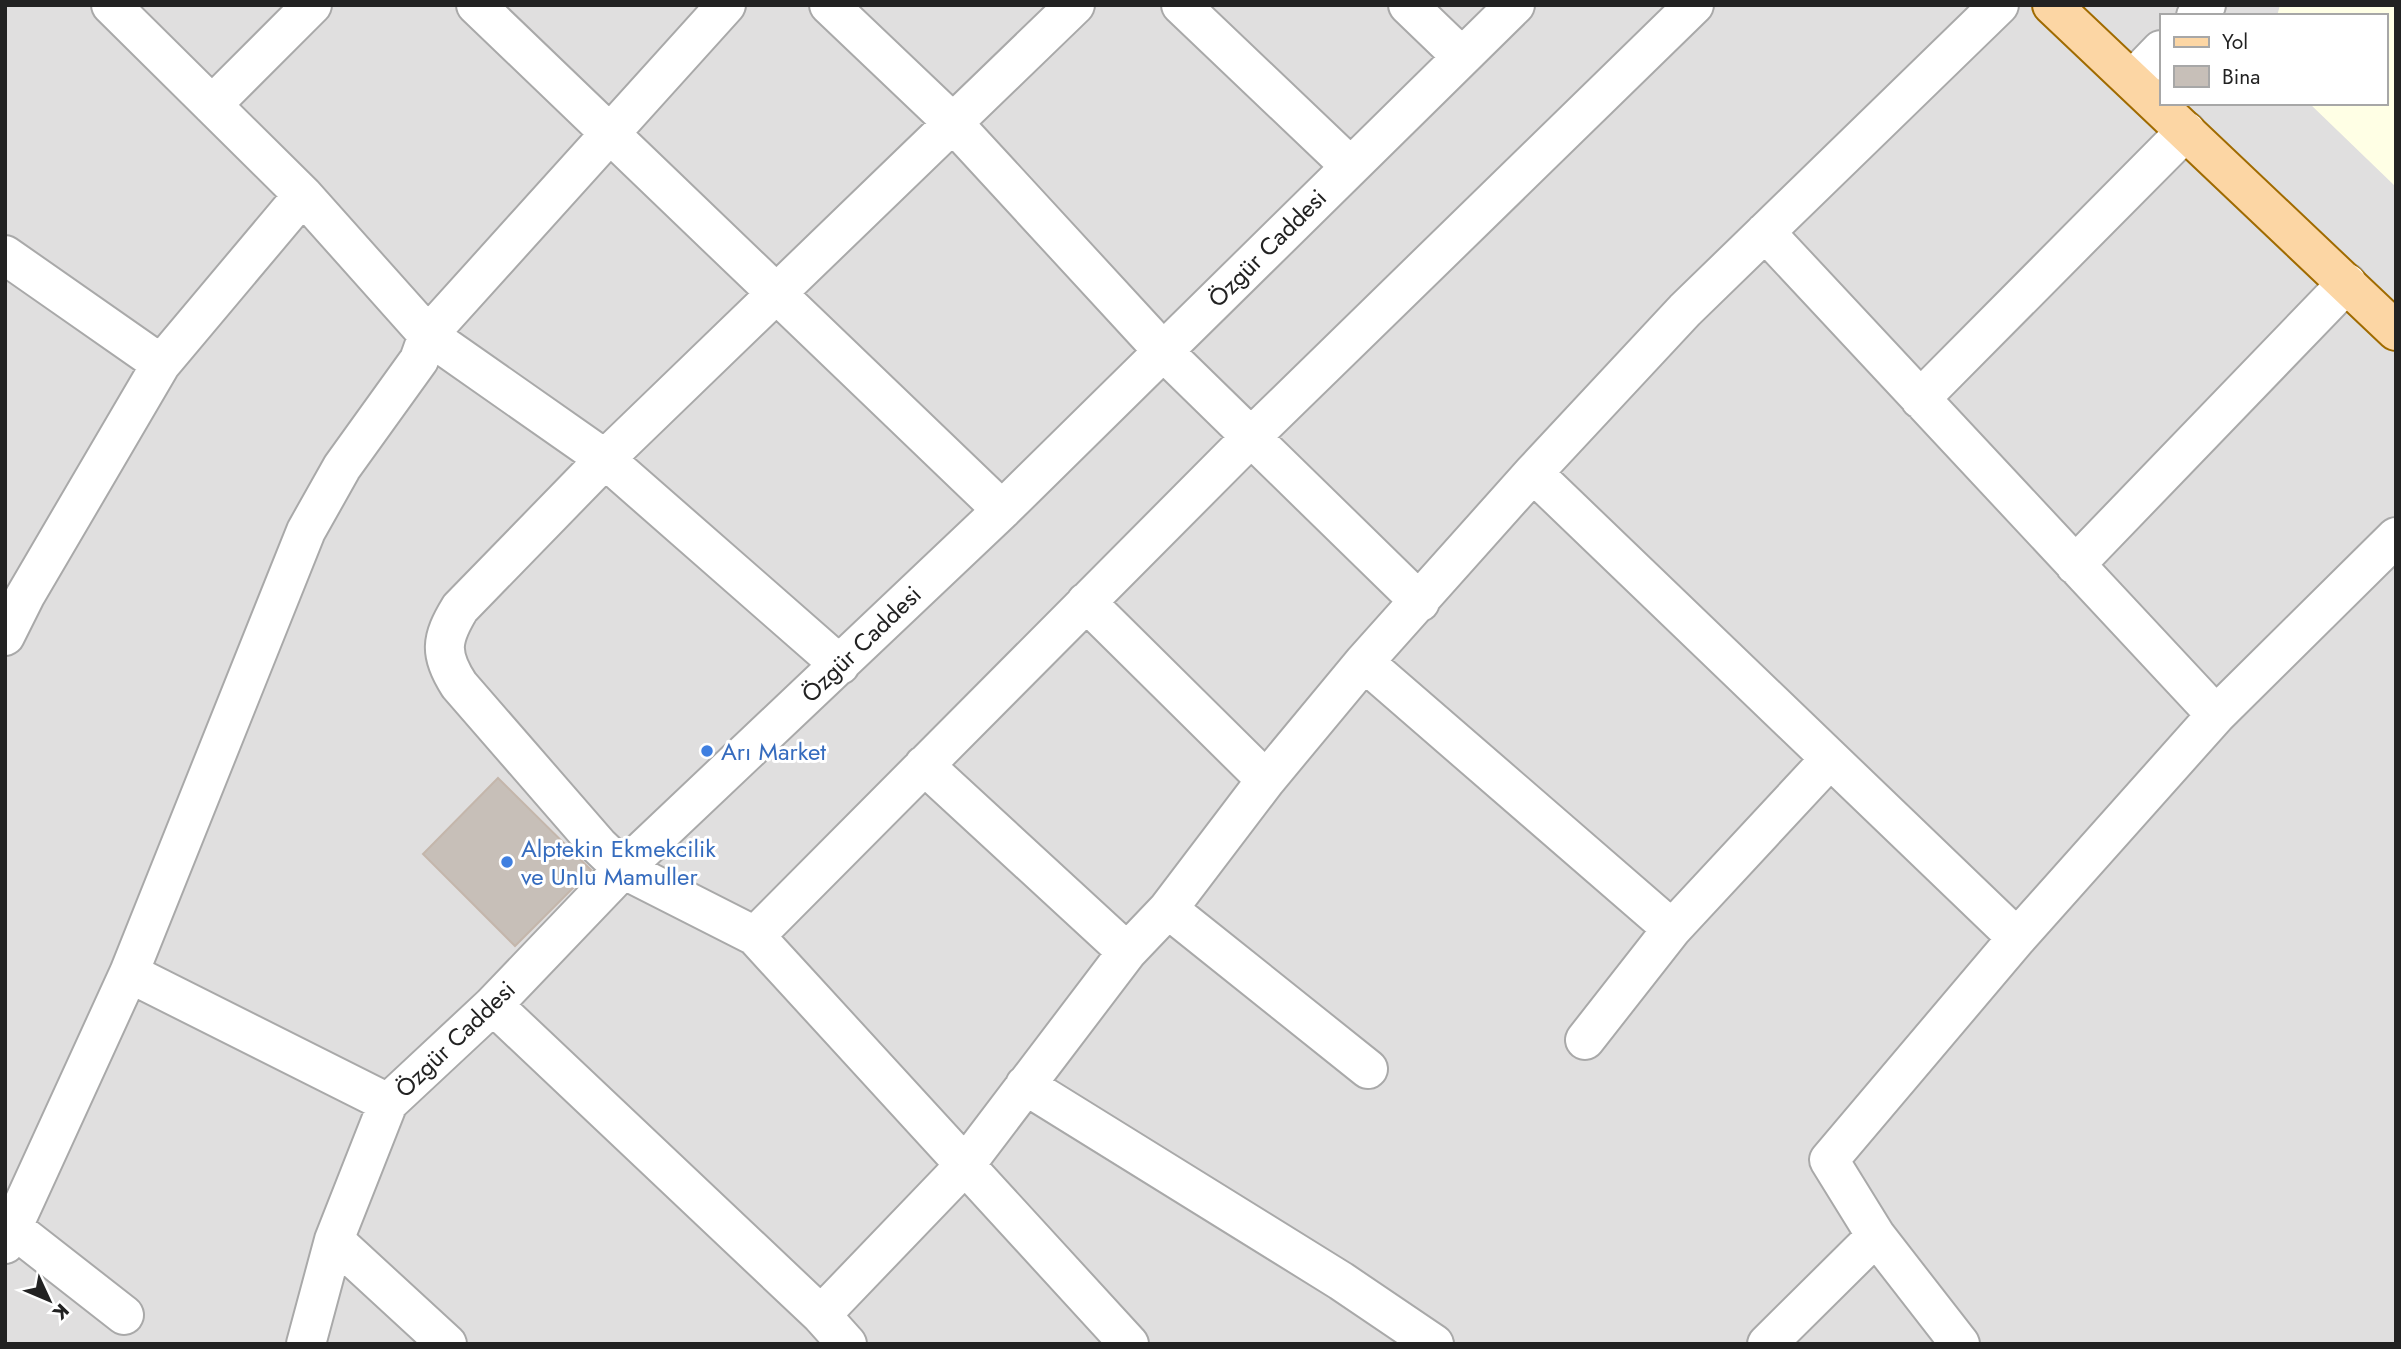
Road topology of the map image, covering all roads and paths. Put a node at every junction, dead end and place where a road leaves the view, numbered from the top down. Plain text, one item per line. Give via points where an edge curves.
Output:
1 (111, 5) edge
2 (312, 5) edge
3 (476, 5) edge
4 (726, 5) edge
5 (829, 5) edge
6 (1075, 5) edge
7 (1181, 5) edge
8 (1408, 5) edge
9 (1515, 5) edge
10 (1694, 5) edge
11 (1998, 5) edge
12 (2052, 5) edge
13 (2160, 51) edge
14 (1462, 57) junction
15 (2132, 80) junction
16 (212, 105) junction
17 (953, 123) junction
18 (2186, 131) junction
19 (610, 134) junction
20 (1350, 166) junction
21 (303, 195) junction
22 (1765, 232) junction
23 (5, 255) edge
24 (2347, 283) junction
25 (776, 293) junction
26 (2396, 331) edge
27 (428, 335) junction
28 (1163, 351) junction
29 (161, 365) junction
30 (1920, 399) junction
31 (1251, 437) junction
32 (605, 459) junction
33 (1533, 473) junction
34 (1002, 510) junction
35 (2396, 537) edge
36 (2075, 565) junction
37 (15, 588) edge
38 (1086, 602) junction
39 (1420, 602) junction
40 (5, 635) edge
41 (1364, 662) junction
42 (840, 665) junction
43 (2216, 715) junction
44 (1830, 759) junction
45 (924, 765) junction
46 (1266, 780) junction
47 (623, 869) junction
48 (1168, 909) junction
49 (1672, 929) junction
50 (755, 936) junction
51 (2017, 938) junction
52 (1127, 952) junction
53 (129, 973) junction
54 (493, 1005) junction
55 (1585, 1040) dead end
56 (1368, 1069) dead end
57 (1024, 1085) junction
58 (388, 1103) junction
59 (966, 1164) junction
60 (1876, 1236) junction
61 (10, 1237) edge
62 (334, 1240) junction
63 (124, 1315) dead end
64 (821, 1315) junction
65 (306, 1344) edge
66 (446, 1344) edge
67 (847, 1344) edge
68 (1129, 1344) edge
69 (1434, 1344) edge
70 (1767, 1344) edge
71 (1960, 1344) edge

1 - 16 street
2 - 16 street
3 - 19 street
4 - 19 street
5 - 17 street
6 - 17 street
7 - 20 street
8 - 14 street
9 - 14 street, Özgür Caddesi
10 - 31 street
11 - 22 street
12 - 15 main road
13 - 15 street
14 - 20 street, Özgür Caddesi
15 - 18 main road
16 - 21 street
17 - 25 street
17 - 28 street
18 - 24 main road
18 - 30 street
19 - 25 street
19 - 27 street
20 - 28 street, Özgür Caddesi
21 - 27 street
21 - 29 street
22 - 30 street
22 - 33 street via 1685,310
23 - 29 street
24 - 26 main road
24 - 36 street
25 - 32 street
25 - 34 street
27 - 32 street
27 - 53 street via 419,360 342,467 306,531
28 - 31 street
28 - 34 street, Özgür Caddesi
29 - 37 street
30 - 36 street
31 - 38 street
31 - 39 street
32 - 42 street
32 - 47 street via 460,608 447,629 444,648 447,666 459,685
33 - 39 street
33 - 44 street
34 - 42 street, Özgür Caddesi
35 - 43 street
36 - 43 street
37 - 40 street
38 - 45 street
38 - 46 street
39 - 41 street
41 - 46 street
41 - 49 street
42 - 47 street, Özgür Caddesi
43 - 51 street
44 - 49 street
44 - 51 street
45 - 50 street
45 - 52 street
46 - 48 street
47 - 50 street
47 - 54 street, Özgür Caddesi
48 - 52 street
48 - 56 street
49 - 55 street
50 - 59 street
51 - 60 street via 1829,1160
52 - 57 street
53 - 58 street
53 - 61 street
54 - 58 street, Özgür Caddesi
54 - 64 street
57 - 59 street
57 - 69 street via 1341,1281
58 - 62 street, Özgür Caddesi
59 - 64 street
59 - 68 street
60 - 70 street
60 - 71 street
61 - 63 street
62 - 65 street, Özgür Caddesi
62 - 66 street
64 - 67 street

